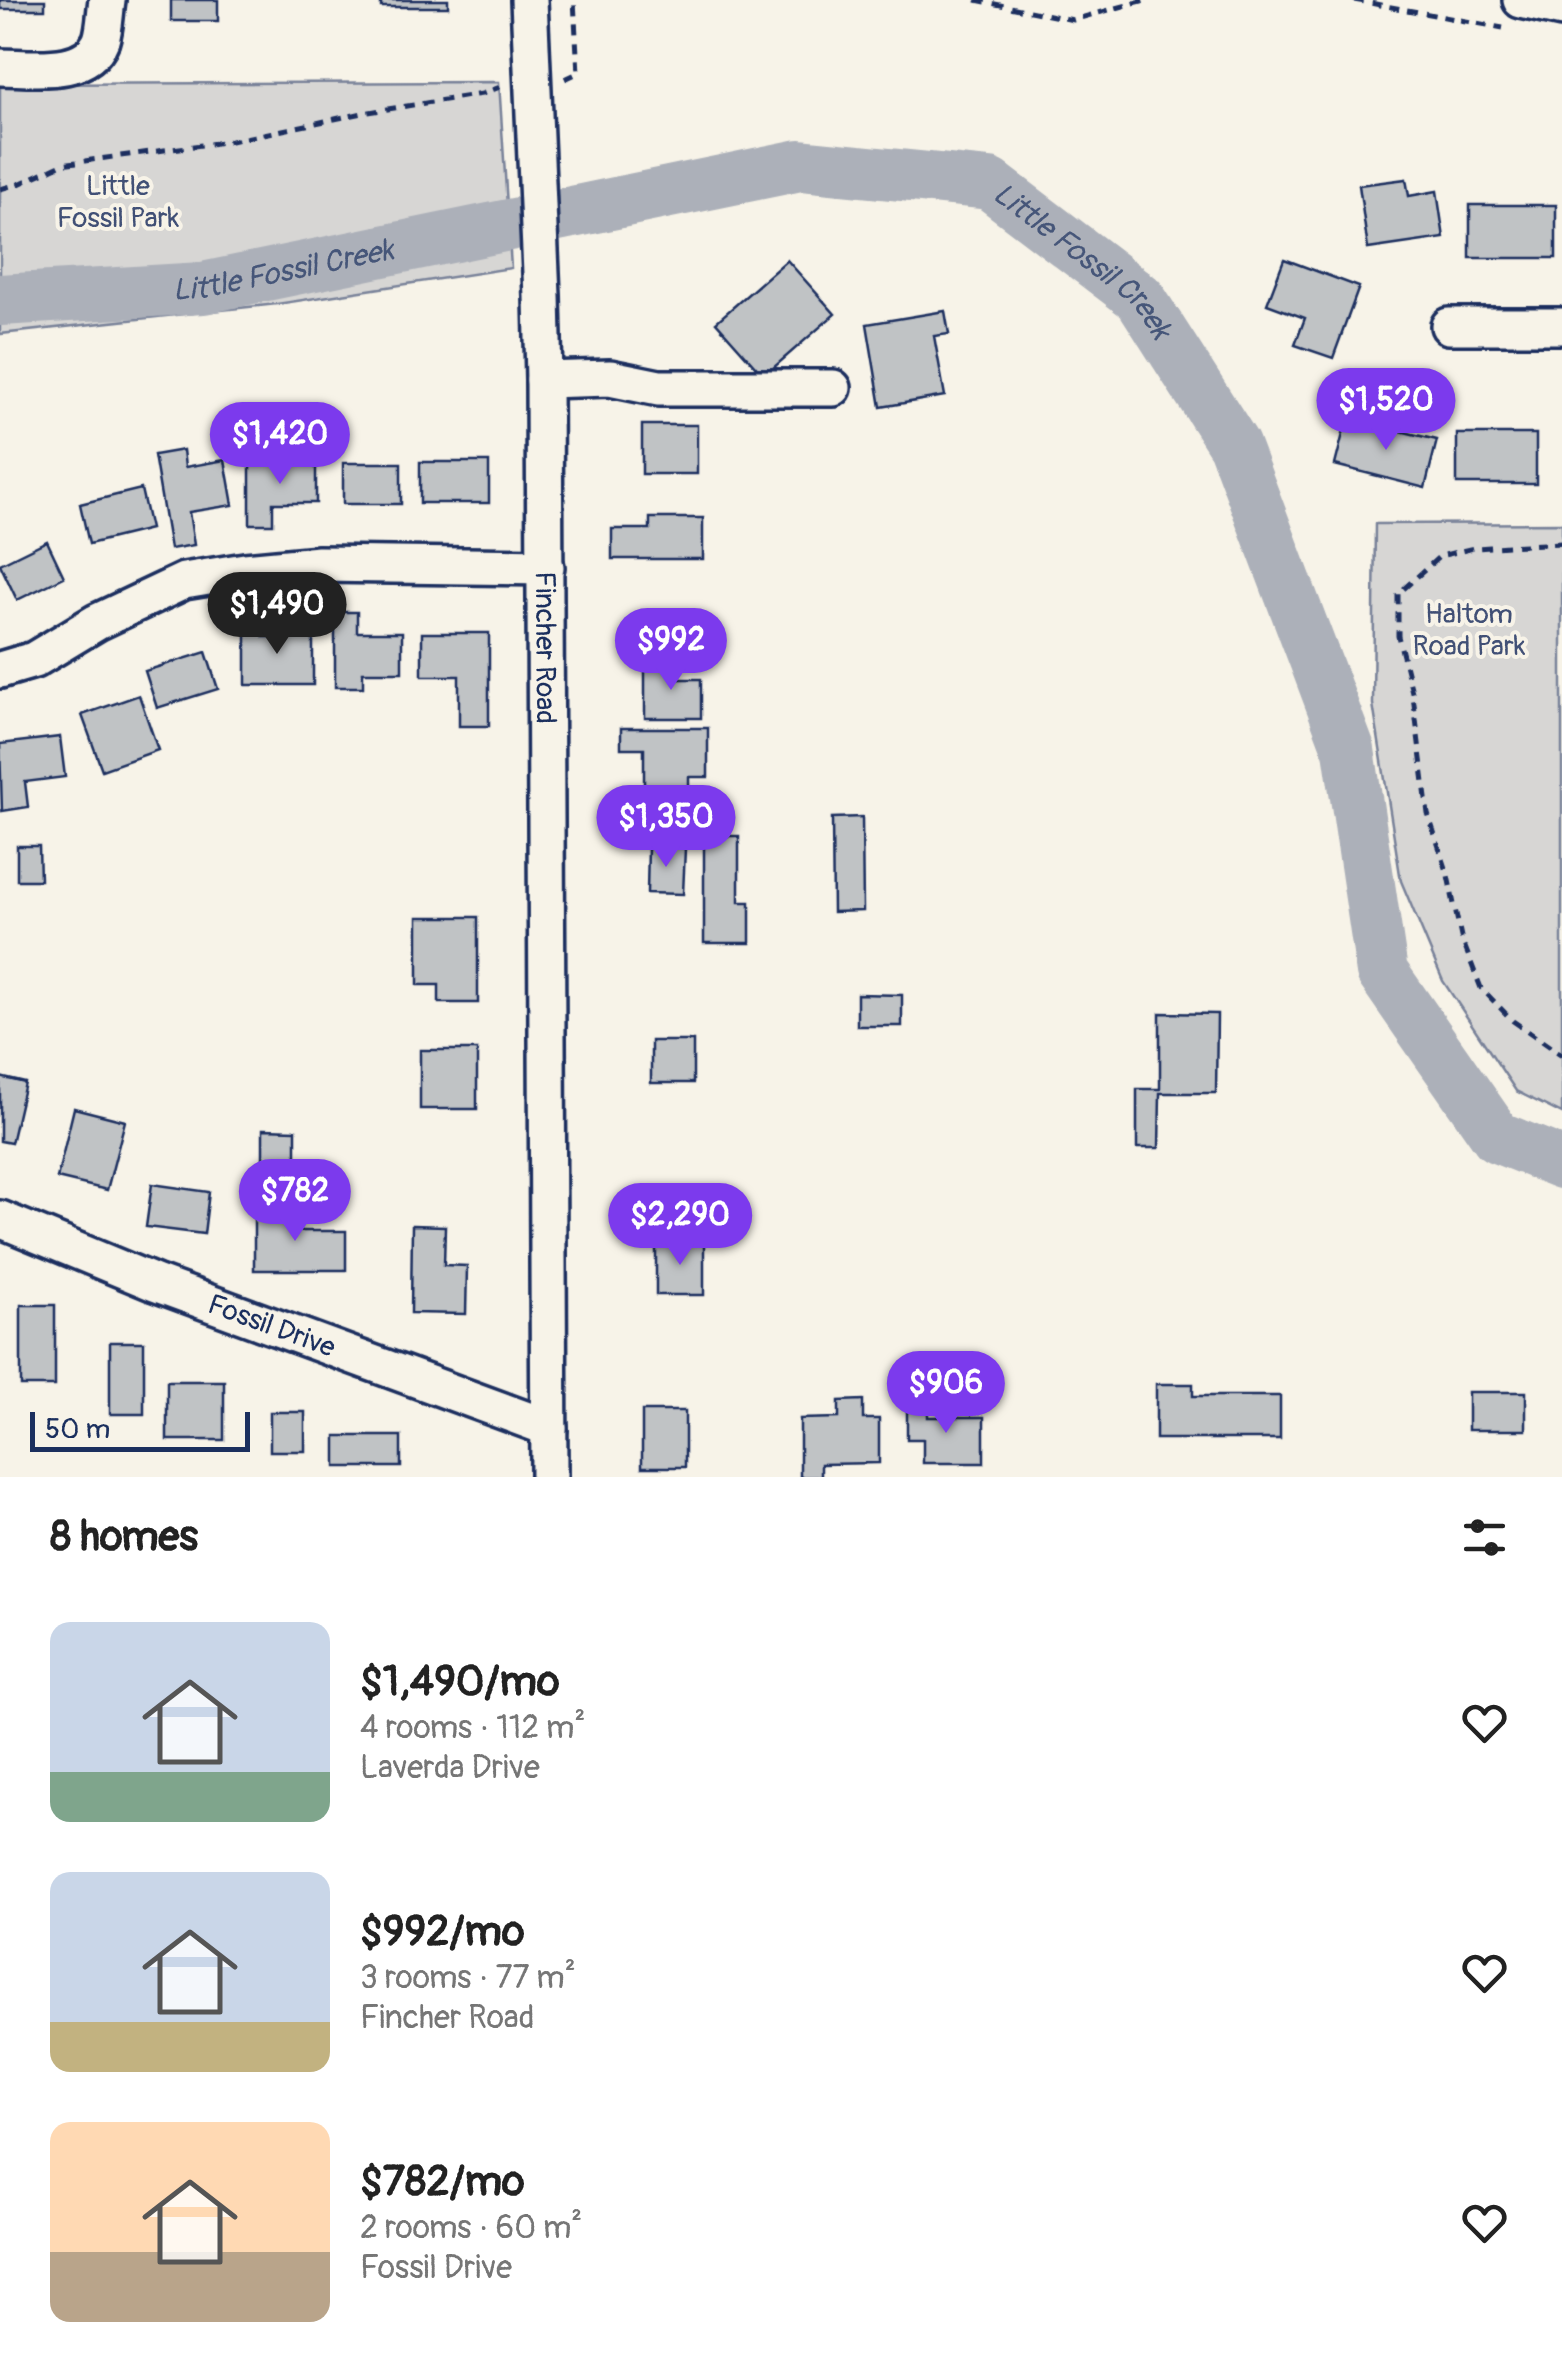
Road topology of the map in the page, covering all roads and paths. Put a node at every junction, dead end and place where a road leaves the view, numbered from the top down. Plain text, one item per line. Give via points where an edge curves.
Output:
1 (107, 0) edge
2 (529, 0) edge
3 (574, 0) edge
4 (976, 0) edge
5 (1145, 0) edge
6 (1354, 0) edge
7 (1562, 9) edge
8 (1513, 14) edge
9 (0, 67) edge
10 (562, 81) dead end
11 (508, 84) dead end
12 (0, 189) edge
13 (1449, 326) dead end
14 (1562, 326) edge
15 (544, 380) junction
16 (833, 388) dead end
17 (1562, 543) edge
18 (546, 568) junction
19 (0, 670) edge
20 (1562, 1055) edge
21 (0, 1219) edge
22 (549, 1428) junction
23 (549, 1477) edge

1 - 9 street via 101,41 88,56 67,67
2 - 15 street, Fincher Road
3 - 10 path via 578,73
4 - 5 path via 1073,20
6 - 8 path
7 - 8 street
11 - 12 path via 230,141 62,164
13 - 14 street
15 - 16 street
15 - 18 street, Fincher Road
17 - 20 path via 1440,556 1398,594 1398,636 1428,814 1461,937 1482,988 1512,1021
18 - 19 street via 319,564 184,580 34,660
18 - 22 street, Fincher Road
21 - 22 street, Fossil Drive
22 - 23 street, Fincher Road

